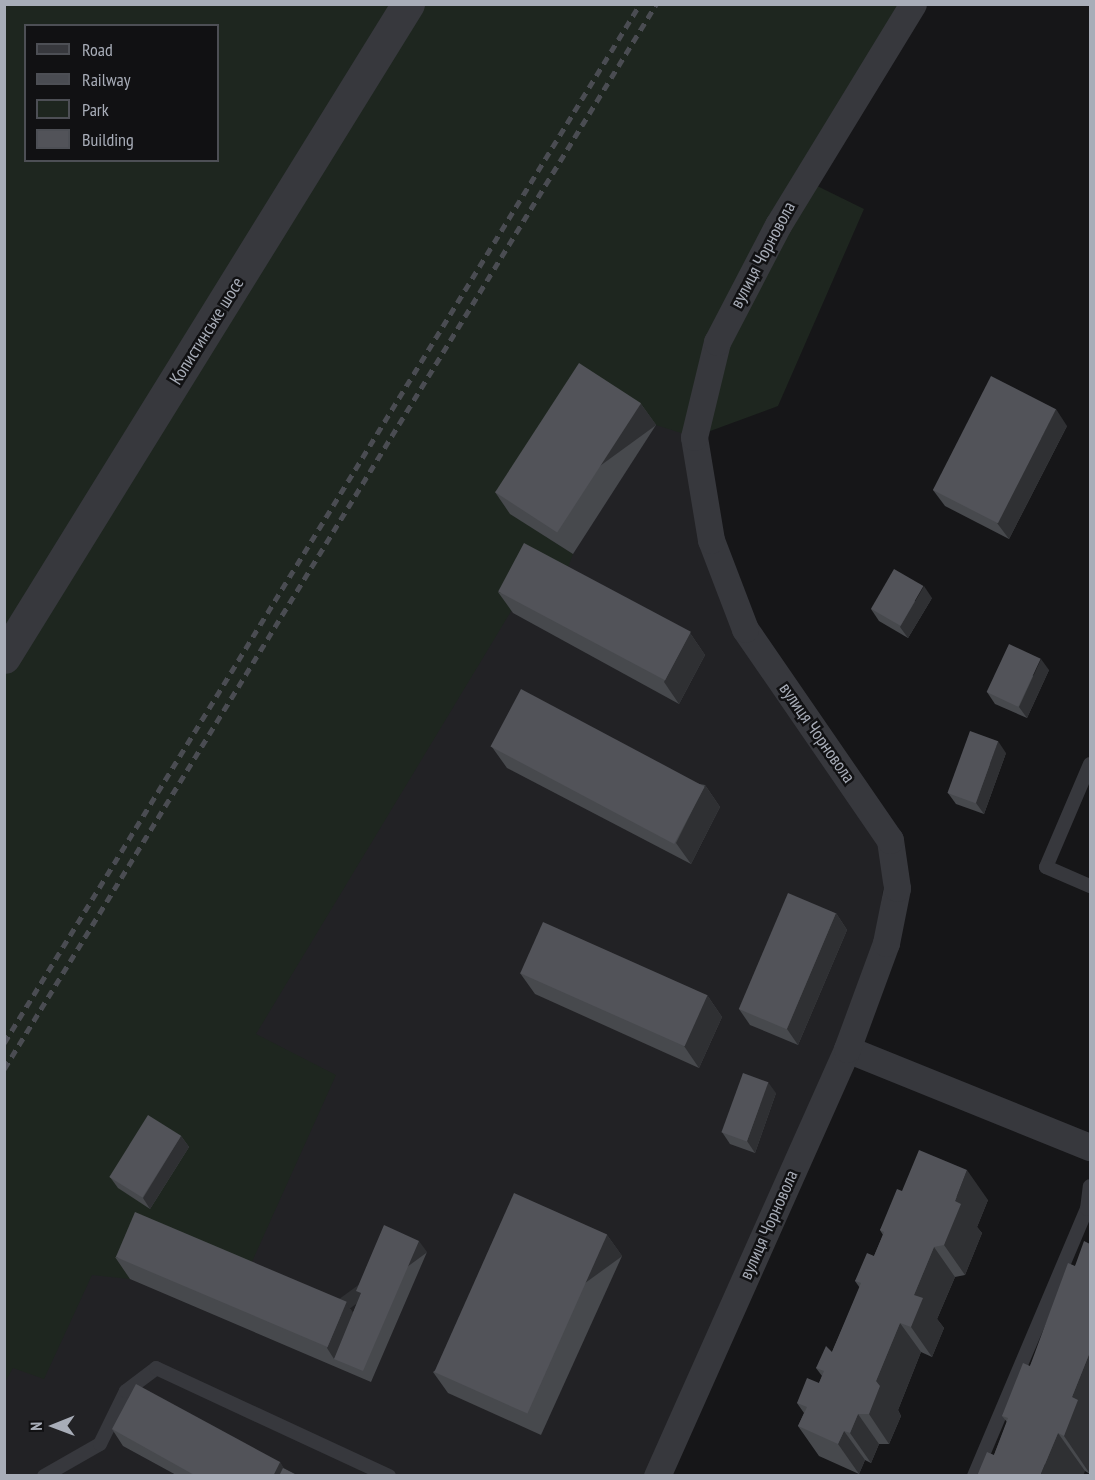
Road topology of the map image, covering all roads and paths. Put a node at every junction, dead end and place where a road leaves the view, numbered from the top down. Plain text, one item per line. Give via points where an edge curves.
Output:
1 (408, 4) edge
2 (913, 4) edge
3 (4, 657) edge
4 (1090, 764) edge
5 (1090, 886) edge
6 (847, 1049) junction
7 (1090, 1147) edge
8 (1090, 1186) edge
9 (44, 1476) edge
10 (389, 1476) edge
11 (657, 1476) edge
12 (974, 1476) edge

1 - 3 street, Копистинське шосе
2 - 6 street, вулиця Чорновола via 778,225 717,342 694,436 711,540 745,629 890,840 897,888 886,943
4 - 5 lane via 1046,867
6 - 7 street
6 - 11 street, вулиця Чорновола
8 - 12 lane via 1087,1209
9 - 10 lane via 100,1444 126,1391 156,1368

